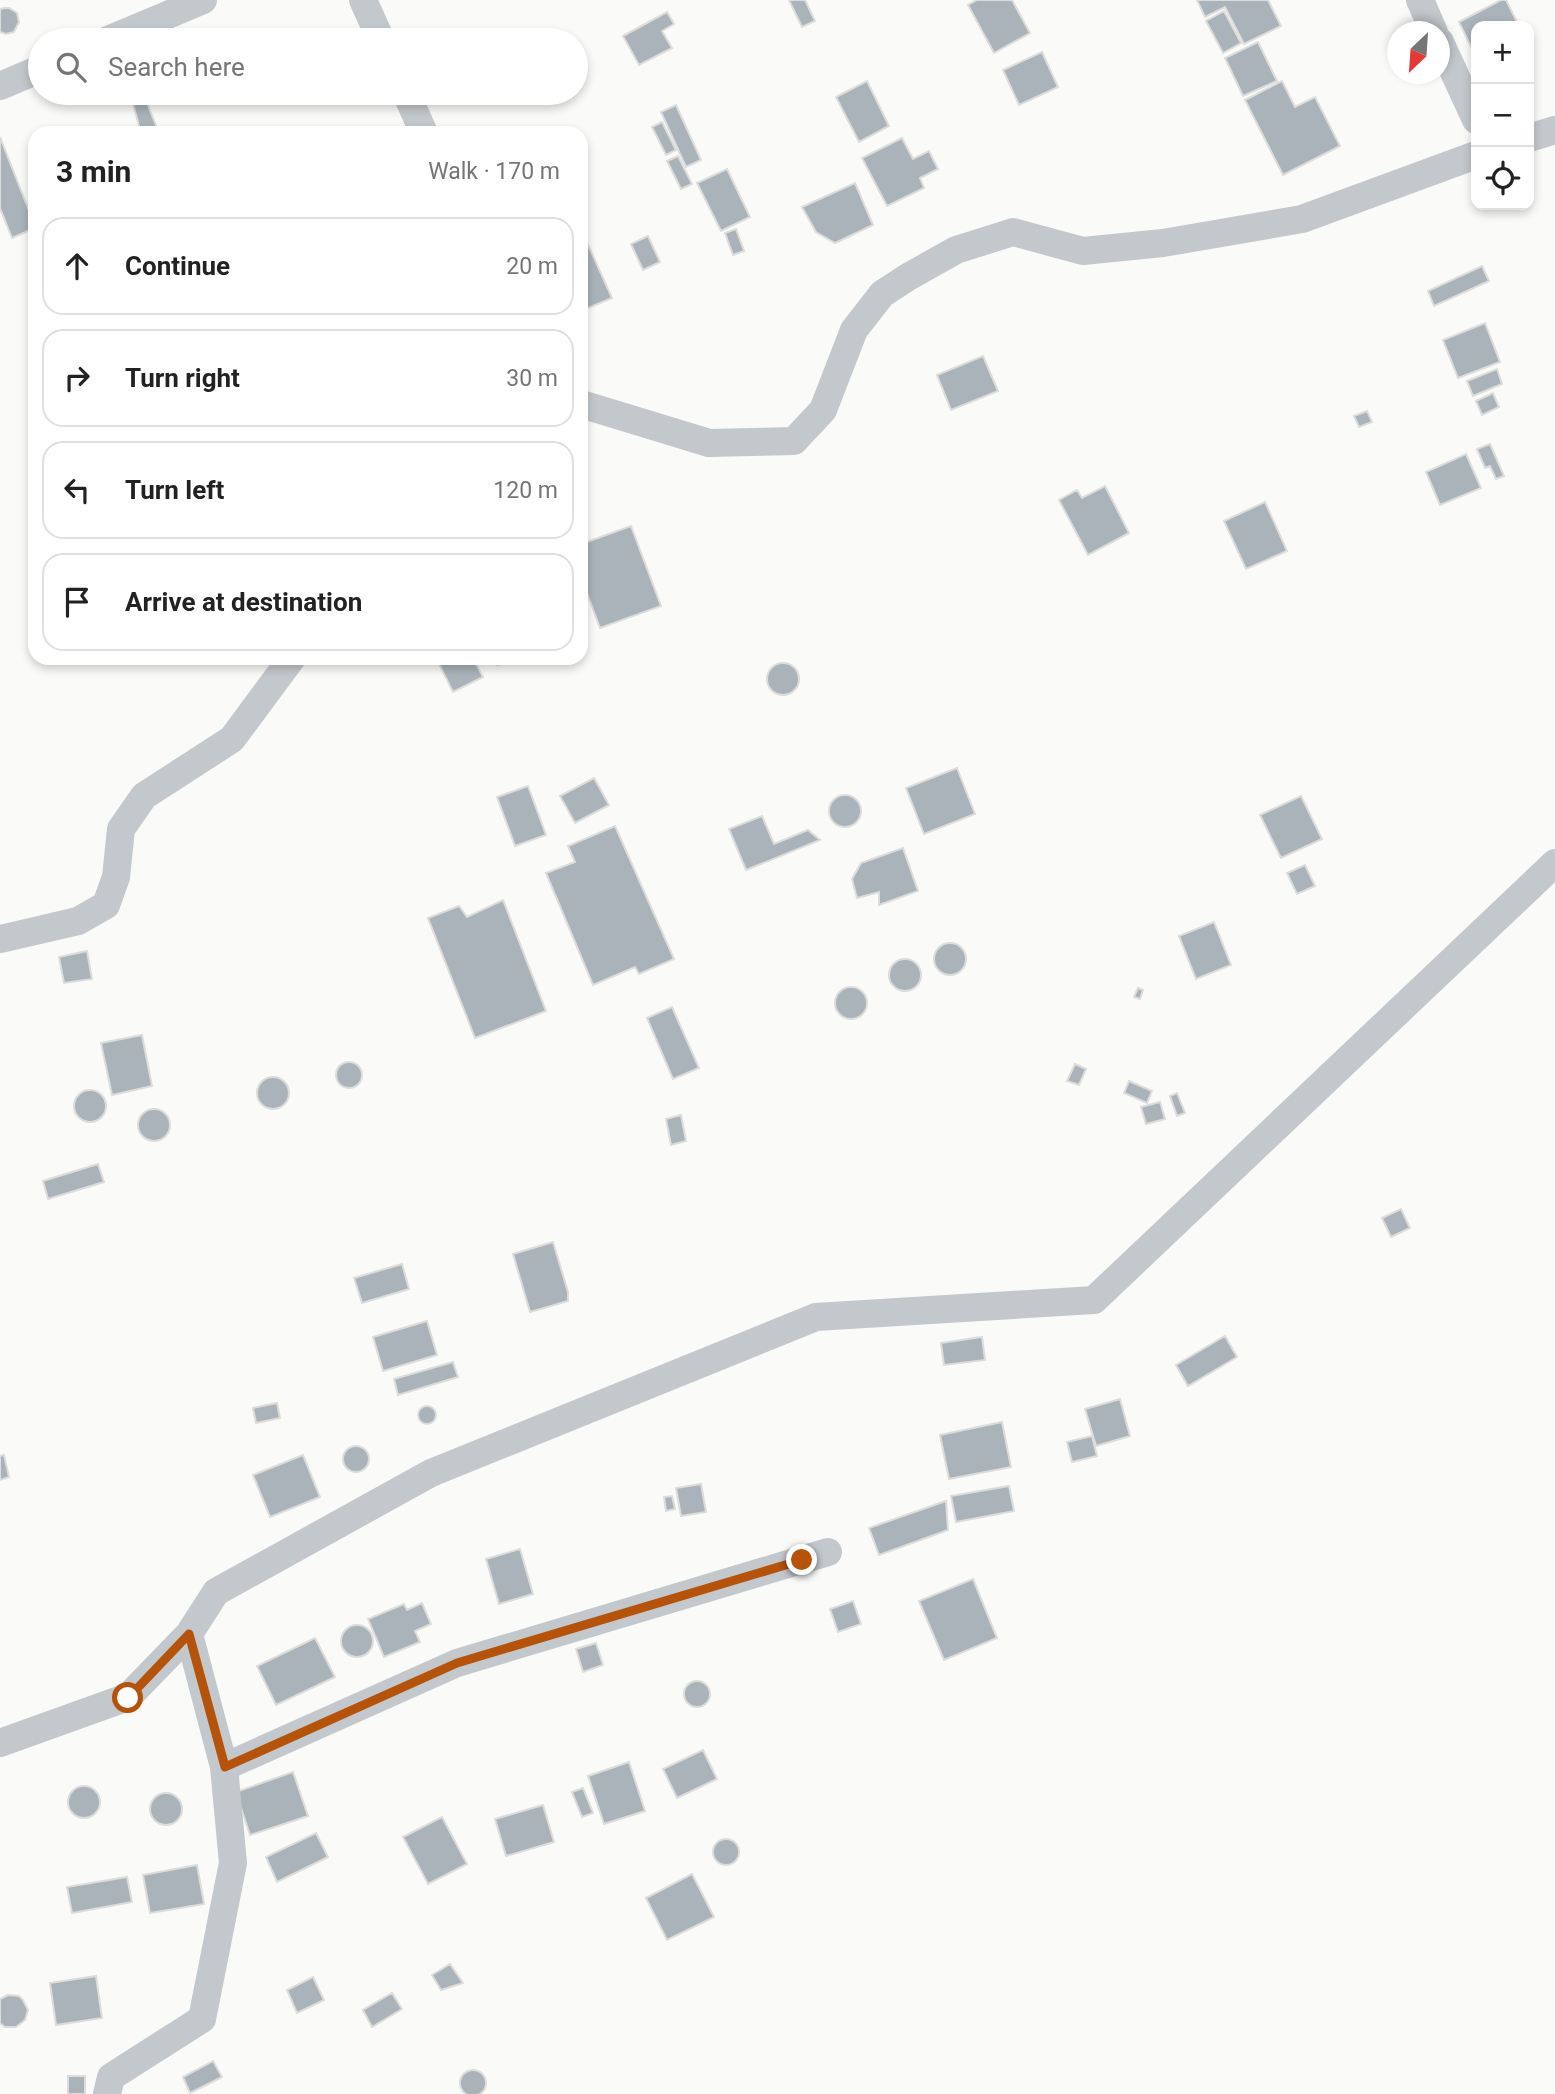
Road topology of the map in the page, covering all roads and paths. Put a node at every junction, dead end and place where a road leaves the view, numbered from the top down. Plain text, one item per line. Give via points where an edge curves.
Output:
1 (203, 0) edge
2 (363, 0) edge
3 (1420, 0) edge
4 (1429, 21) edge
5 (136, 28) edge
6 (376, 28) edge
7 (1450, 64) edge
8 (28, 74) edge
9 (0, 86) edge
10 (411, 105) edge
11 (1471, 109) edge
12 (421, 126) edge
13 (1555, 130) edge
14 (1534, 136) edge
15 (1471, 157) edge
16 (588, 406) edge
17 (287, 665) edge
18 (1555, 863) edge
19 (0, 939) edge
20 (828, 1552) dead end
21 (189, 1634) junction
22 (0, 1743) edge
23 (225, 1767) junction
24 (107, 2094) edge

1 - 5 street
2 - 6 street
3 - 4 street
7 - 11 street
8 - 9 street
10 - 12 street
13 - 14 street
15 - 16 street via 1303,219 1163,243 1083,251 1013,232 956,250 882,294 854,330 823,410 794,441 709,443
17 - 19 street via 232,739 145,796 121,829 116,877 106,905 78,921
18 - 21 street via 1094,1300 816,1317 431,1473 216,1592
20 - 23 street via 457,1663
21 - 22 street via 128,1698
21 - 23 street
23 - 24 street via 233,1863 202,2019 111,2077

